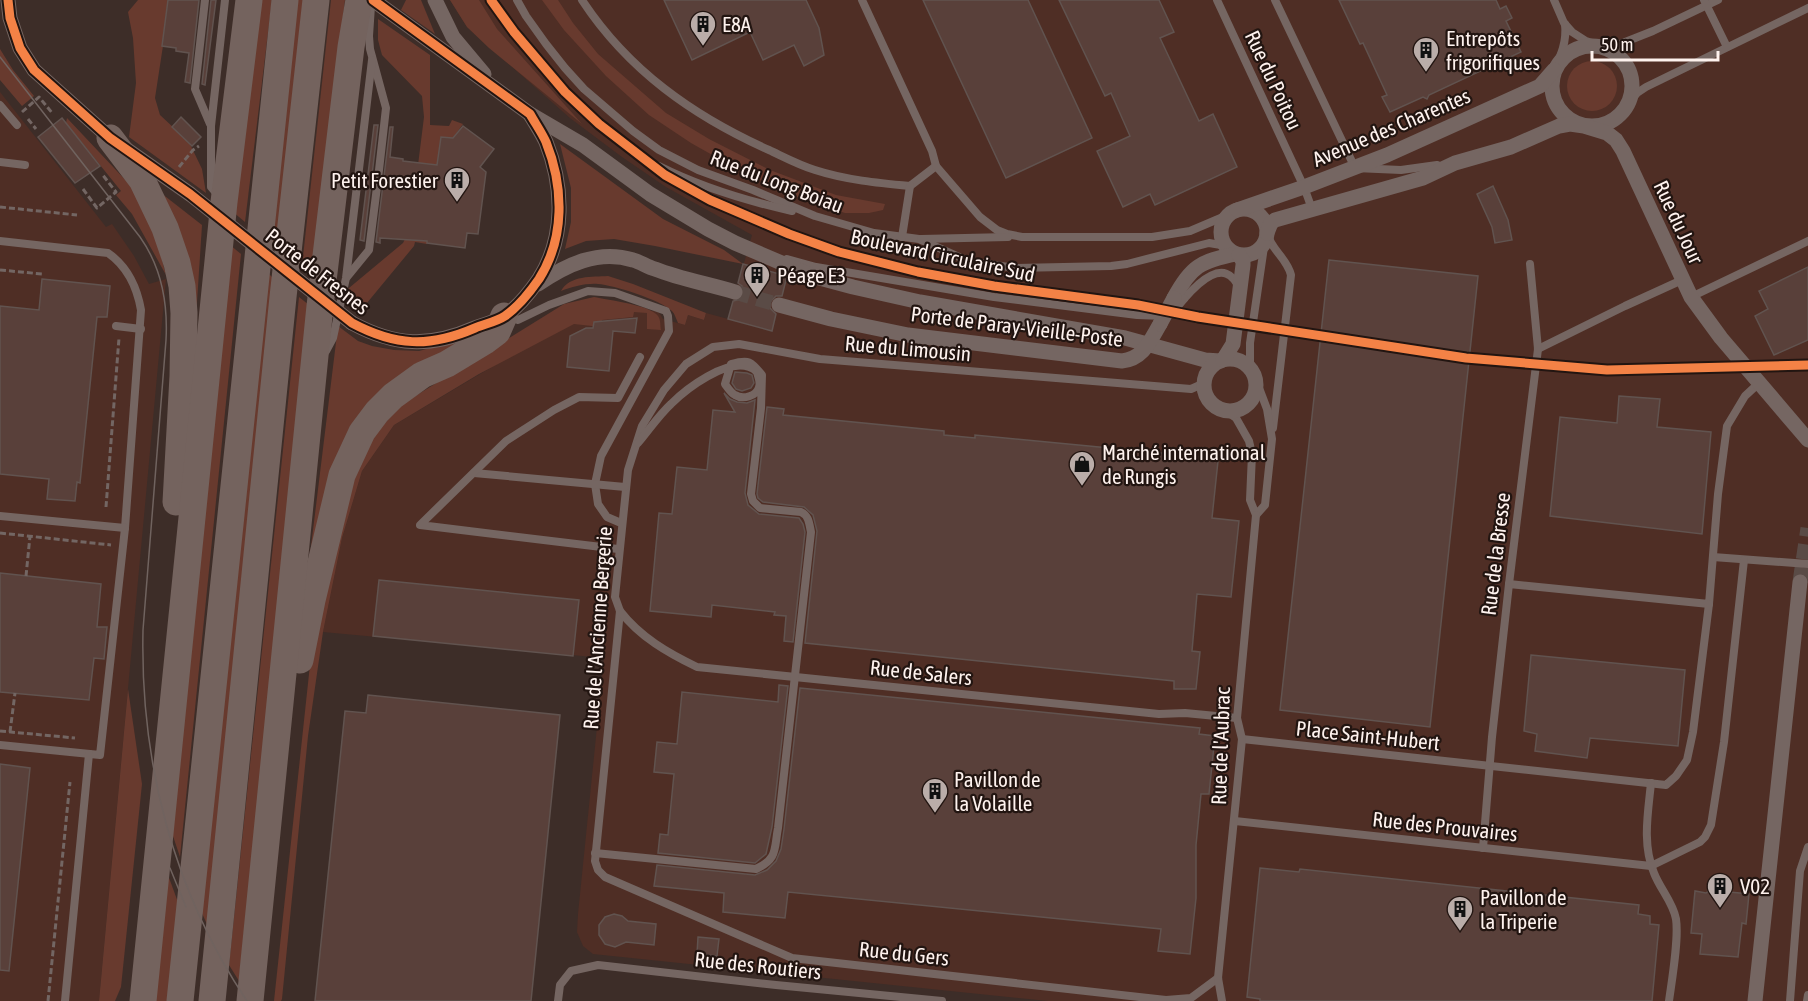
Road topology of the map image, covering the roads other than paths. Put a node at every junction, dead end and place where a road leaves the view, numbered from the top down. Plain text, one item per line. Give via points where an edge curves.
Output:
1 (8, 0) edge
2 (205, 0) edge
3 (225, 0) edge
4 (249, 0) edge
5 (285, 0) edge
6 (316, 0) edge
7 (359, 0) edge
8 (371, 0) edge
9 (435, 0) edge
10 (491, 0) edge
11 (517, 0) edge
12 (582, 0) edge
13 (862, 0) edge
14 (1217, 0) edge
15 (1275, 0) edge
16 (1554, 0) edge
17 (1718, 0) edge
18 (1706, 3) edge
19 (0, 6) edge
20 (1808, 8) edge
21 (10, 18) junction
22 (1564, 23) junction
23 (1598, 45) junction
24 (1728, 47) junction
25 (372, 60) junction
26 (1554, 70) junction
27 (499, 93) junction
28 (1629, 103) junction
29 (0, 105) edge
30 (530, 114) junction
31 (17, 125) dead end
32 (211, 126) junction
33 (1584, 126) junction
34 (110, 138) junction
35 (1623, 151) junction
36 (639, 155) junction
37 (0, 162) edge
38 (1455, 163) junction
39 (25, 165) dead end
40 (936, 166) junction
41 (1355, 168) junction
42 (910, 186) junction
43 (1304, 187) junction
44 (224, 202) junction
45 (1312, 209) junction
46 (1233, 212) junction
47 (815, 216) junction
48 (902, 237) junction
49 (1022, 237) junction
50 (1266, 237) junction
51 (919, 239) junction
52 (0, 241) edge
53 (1808, 241) edge
54 (758, 253) junction
55 (1235, 253) junction
56 (1530, 264) dead end
57 (346, 278) junction
58 (1682, 280) junction
59 (534, 287) junction
60 (735, 292) tunnel mouth
61 (1240, 293) junction
62 (1179, 298) junction
63 (1695, 303) junction
64 (779, 305) tunnel mouth
65 (504, 316) junction
66 (1198, 317) junction
67 (1225, 320) dead end
68 (118, 327) road end
69 (141, 328) junction
70 (1156, 331) junction
71 (1538, 349) junction
72 (640, 357) dead end
73 (1221, 361) junction
74 (315, 371) junction
75 (1255, 376) junction
76 (1204, 380) junction
77 (1759, 383) junction
78 (1226, 411) junction
79 (642, 426) joint
80 (1272, 439) junction
81 (1808, 440) edge
82 (635, 447) junction
83 (474, 473) junction
84 (595, 484) junction
85 (626, 487) junction
86 (1256, 515) junction
87 (0, 516) edge
88 (621, 523) junction
89 (125, 528) junction
90 (618, 549) junction
91 (1713, 557) junction
92 (1744, 560) junction
93 (1808, 564) edge
94 (1800, 582) tunnel mouth
95 (1509, 584) junction
96 (1709, 604) junction
97 (620, 611) junction
98 (179, 650) junction
99 (1237, 718) junction
100 (1242, 739) junction
101 (0, 745) edge
102 (275, 746) junction
103 (89, 754) junction
104 (1491, 766) junction
105 (1651, 783) junction
106 (1235, 821) junction
107 (1808, 847) edge
108 (1483, 848) junction
109 (595, 853) junction
110 (1651, 866) junction
111 (598, 870) joint
112 (153, 903) junction
113 (254, 954) junction
114 (1218, 978) junction
115 (1808, 995) edge
116 (65, 1001) edge
117 (125, 1001) edge
118 (143, 1001) edge
119 (180, 1001) edge
120 (212, 1001) edge
121 (250, 1001) edge
122 (265, 1001) edge
123 (558, 1001) edge
124 (942, 1001) edge
125 (1222, 1001) edge
126 (1669, 1001) edge
127 (1755, 1001) edge
128 (1790, 1001) edge
129 (1807, 1001) edge

1 - 21 street, Porte de Fresnes
2 - 32 lane via 195,89
3 - 32 lane
4 - 44 highway
5 - 119 highway
6 - 120 highway
7 - 74 highway
8 - 25 lane
8 - 27 street, Porte de Fresnes
9 - 27 street via 453,37
10 - 36 lane via 565,92
11 - 47 lane, Rue du Long Boiau via 584,89 659,150 698,170
12 - 42 lane via 620,50 644,73 742,138 814,170 859,181
13 - 40 lane
14 - 43 lane, Rue du Poitou
15 - 41 lane, Rue du Poitou
16 - 22 lane
17 - 18 lane
18 - 23 lane via 1653,32 1615,46
18 - 24 lane
19 - 21 street
20 - 24 lane
21 - 34 street, Porte de Fresnes via 20,48 34,70
22 - 23 lane via 1579,38
22 - 26 lane via 1564,45
23 - 26 street via 1572,50
23 - 28 street via 1620,56 1628,66 1632,78
24 - 28 lane via 1647,87
25 - 57 lane
25 - 57 lane via 386,108 378,179 369,250
26 - 33 street via 1551,82 1556,105 1572,122
26 - 41 street, Avenue des Charentes via 1540,86
27 - 30 street, Porte de Fresnes
28 - 33 street via 1610,122
28 - 35 street, Rue du Jour via 1619,128
29 - 31 lane
30 - 54 street via 660,200
30 - 59 street, Porte de Fresnes via 546,141 559,200 553,253
32 - 44 lane via 212,187
33 - 35 street, Rue du Jour via 1607,133
33 - 38 street via 1559,126 1511,147
34 - 65 street, Porte de Fresnes, bridge via 190,194 352,323 373,334 396,341 438,340
34 - 98 highway via 142,180 165,228 182,286 182,387 168,628 168,637
35 - 58 street, Rue du Jour
36 - 47 lane via 709,187
36 - 66 lane, Boulevard Circulaire Sud via 710,200 839,252 961,280
37 - 39 lane
38 - 41 lane via 1401,170
38 - 45 street via 1423,178
40 - 42 lane
40 - 49 lane via 980,217 997,230
41 - 43 street, Avenue des Charentes
42 - 48 lane
43 - 45 lane, Rue du Poitou
43 - 46 street, Avenue des Charentes
44 - 98 highway
45 - 50 street via 1275,220
46 - 49 lane via 1190,231 1152,237
46 - 50 street via 1244,209 1258,214 1263,219
46 - 55 street via 1225,219 1221,232 1222,239
47 - 48 lane, Rue du Long Boiau
48 - 51 lane, Rue du Long Boiau
49 - 51 lane
50 - 55 street via 1257,251
50 - 75 lane, Rue de l'Aubrac via 1250,342
50 - 80 lane via 1291,275
51 - 55 lane, Rue du Long Boiau via 968,261 1015,268 1127,264 1209,243
52 - 69 lane via 108,253 119,261 138,293
53 - 63 lane
54 - 66 lane via 816,267 994,297 1137,315
54 - 70 street via 812,276 920,302 1125,338
55 - 61 street via 1243,261
55 - 62 street, Porte de Paray-Vieille-Poste via 1196,267 1184,279
56 - 71 lane, Rue de la Bresse
57 - 74 lane via 333,338
58 - 63 street, Rue du Jour
58 - 71 lane
59 - 60 street via 576,262 616,256
59 - 65 street, Porte de Fresnes
61 - 62 lane via 1236,281 1220,274 1199,282
61 - 73 street via 1233,344
62 - 70 street, Porte de Paray-Vieille-Poste, bridge
63 - 77 street, Rue du Jour
64 - 70 street, Porte de Paray-Vieille-Poste via 908,335 1122,361 1138,356
65 - 84 lane via 518,320 588,291 615,293 666,311 669,331 600,456
65 - 102 highway via 497,332 485,341 422,375 393,396 362,432 342,475 316,580 291,728 285,740
66 - 67 lane, Boulevard Circulaire Sud
68 - 69 lane
69 - 89 lane
70 - 73 street via 1205,360
71 - 95 lane, Rue de la Bresse
72 - 83 lane via 618,398 579,397 554,410 506,441
73 - 75 street via 1236,359
73 - 76 street via 1213,365
74 - 102 highway
75 - 78 street via 1256,389 1249,404
75 - 80 lane, Rue de l'Aubrac
76 - 78 street via 1207,398
76 - 79 lane, Rue du Limousin via 1191,389 820,358 739,344 713,347 686,364
77 - 81 street, Rue du Jour
77 - 91 lane via 1745,396 1727,426
78 - 86 lane, Rue de l'Aubrac via 1236,418 1249,441 1250,500
79 - 82 lane, Rue de l'Ancienne Bergerie
80 - 86 lane, Rue de l'Aubrac via 1265,505
82 - 85 lane, Rue de l'Ancienne Bergerie
82 - 109 lane via 670,404 715,373 723,370 732,367 749,367 757,372 760,383 755,393 740,397 725,384 727,374 731,364 752,363 762,375 753,501 760,507 805,514 811,532 770,861 756,869
83 - 84 lane
83 - 90 lane via 420,525
84 - 85 lane
84 - 88 lane via 598,504 607,517
85 - 88 lane, Rue de l'Ancienne Bergerie
86 - 99 lane, Rue de l'Aubrac
87 - 89 lane
88 - 90 lane, Rue de l'Ancienne Bergerie
89 - 103 lane via 100,755
90 - 97 lane, Rue de l'Ancienne Bergerie via 615,597
91 - 92 lane
91 - 96 lane
92 - 93 lane
92 - 110 lane via 1711,825 1700,842
94 - 127 street
95 - 96 lane
95 - 104 lane, Rue de la Bresse
96 - 105 lane via 1694,732 1687,760 1666,786
97 - 99 lane, Rue de Salers via 647,638 697,667 1159,714
97 - 109 lane, Rue de l'Ancienne Bergerie
98 - 112 highway
99 - 100 lane, Rue de l'Aubrac
100 - 104 lane, Place Saint-Hubert
100 - 106 lane, Rue de l'Aubrac
101 - 103 lane
102 - 113 highway
103 - 116 lane
104 - 105 lane, Place Saint-Hubert
104 - 108 lane, Rue de la Bresse
105 - 110 lane via 1646,837
106 - 108 lane, Rue des Prouvaires
106 - 114 lane, Rue de l'Aubrac
107 - 128 lane via 1800,871
108 - 110 lane, Rue des Prouvaires
109 - 111 lane, Rue de l'Ancienne Bergerie
110 - 126 lane via 1675,915
111 - 114 lane, Rue du Gers via 792,958 1166,1000 1191,998
112 - 117 highway via 141,913
112 - 118 highway
113 - 121 highway
113 - 122 highway
114 - 125 lane, Rue de l'Aubrac
115 - 129 lane
123 - 124 lane, Rue des Routiers via 560,985 571,971 598,965

